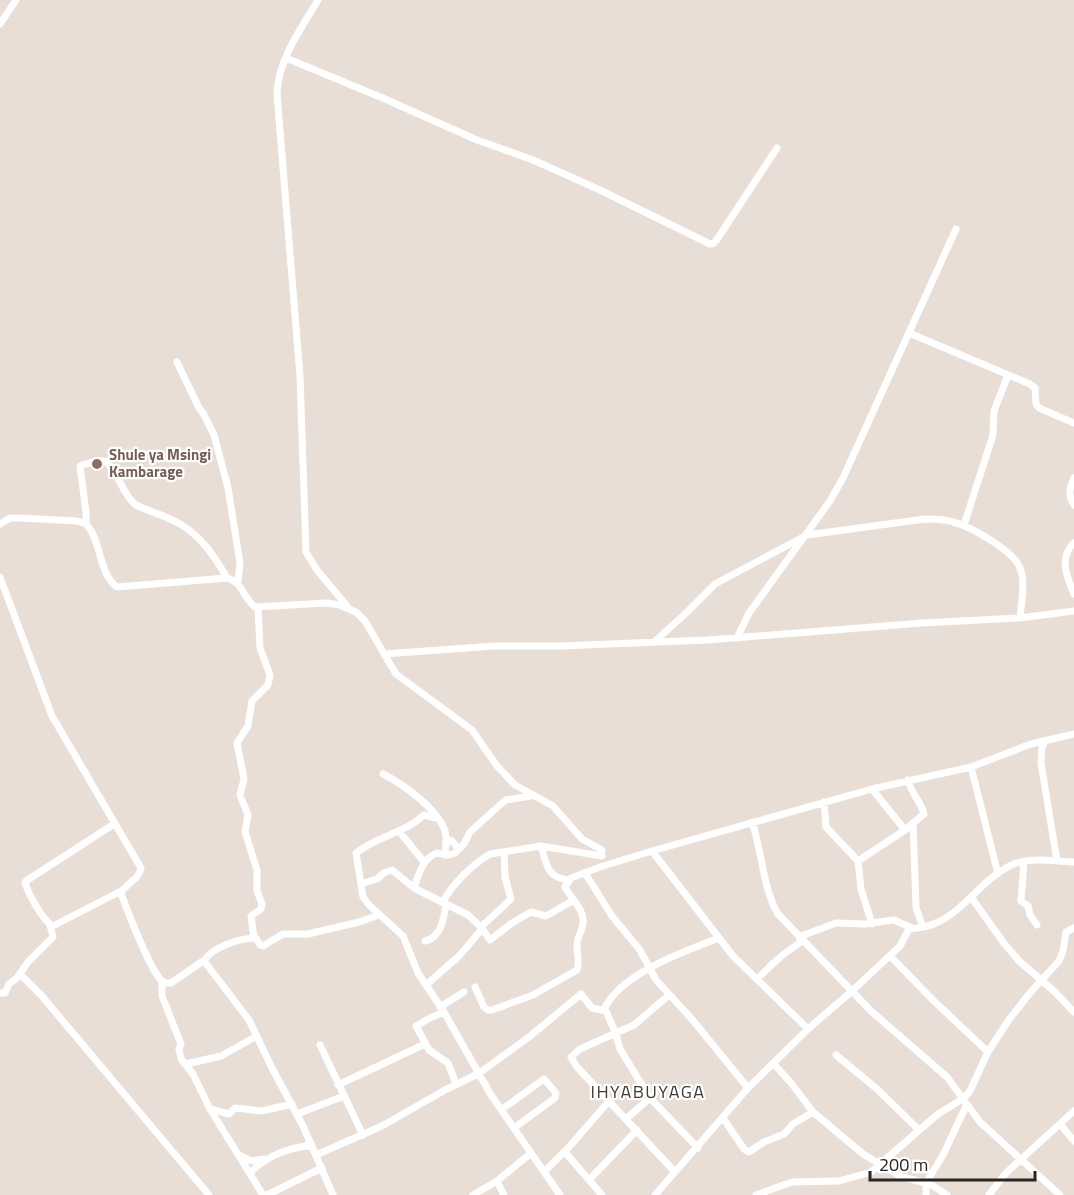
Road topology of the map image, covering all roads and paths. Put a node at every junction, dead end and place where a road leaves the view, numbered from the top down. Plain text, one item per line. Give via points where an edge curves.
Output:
1 (16, 0) edge
2 (318, 0) edge
3 (0, 24) edge
4 (286, 58) junction
5 (777, 148) dead end
6 (956, 229) dead end
7 (909, 333) junction
8 (177, 362) dead end
9 (1008, 375) junction
10 (1074, 423) edge
11 (1074, 478) edge
12 (1074, 505) edge
13 (0, 524) edge
14 (86, 524) junction
15 (964, 525) junction
16 (807, 535) junction
17 (1074, 543) edge
18 (0, 576) edge
19 (227, 578) junction
20 (238, 582) junction
21 (1074, 594) edge
22 (258, 608) junction
23 (349, 609) junction
24 (1074, 611) edge
25 (1020, 618) junction
26 (737, 638) junction
27 (654, 642) junction
28 (384, 654) junction
29 (1074, 734) edge
30 (1045, 741) junction
31 (971, 767) junction
32 (383, 774) dead end
33 (908, 780) junction
34 (872, 789) junction
35 (531, 796) junction
36 (824, 802) junction
37 (436, 818) junction
38 (752, 822) junction
39 (913, 823) junction
40 (114, 825) junction
41 (905, 830) junction
42 (399, 831) junction
43 (446, 842) junction
44 (541, 846) junction
45 (459, 849) junction
46 (652, 851) junction
47 (504, 852) junction
48 (445, 855) junction
49 (858, 861) junction
50 (1024, 861) junction
51 (1057, 861) junction
52 (424, 862) junction
53 (1074, 862) edge
54 (585, 873) junction
55 (998, 874) junction
56 (568, 880) junction
57 (361, 884) junction
58 (414, 888) junction
59 (122, 891) junction
60 (971, 897) junction
61 (574, 900) junction
62 (445, 903) junction
63 (379, 915) junction
64 (872, 924) junction
65 (50, 925) junction
66 (1037, 925) dead end
67 (923, 927) junction
68 (481, 928) junction
69 (912, 928) junction
70 (1074, 928) edge
71 (254, 938) junction
72 (719, 938) junction
73 (800, 939) junction
74 (425, 941) dead end
75 (890, 956) junction
76 (204, 961) junction
77 (649, 968) junction
78 (20, 974) junction
79 (757, 979) junction
80 (1042, 980) junction
81 (162, 981) junction
82 (426, 985) junction
83 (475, 987) dead end
84 (464, 992) dead end
85 (851, 992) junction
86 (0, 993) edge
87 (669, 995) junction
88 (604, 1009) junction
89 (442, 1010) junction
90 (1074, 1012) edge
91 (807, 1029) junction
92 (616, 1034) junction
93 (257, 1036) junction
94 (425, 1044) junction
95 (320, 1045) dead end
96 (988, 1052) junction
97 (837, 1055) dead end
98 (773, 1063) junction
99 (186, 1064) junction
100 (478, 1074) junction
101 (456, 1084) junction
102 (339, 1085) junction
103 (748, 1088) junction
104 (344, 1096) junction
105 (650, 1098) junction
106 (609, 1101) junction
107 (966, 1101) junction
108 (292, 1104) junction
109 (210, 1109) junction
110 (501, 1110) junction
111 (1074, 1111) edge
112 (813, 1112) junction
113 (297, 1114) junction
114 (627, 1118) junction
115 (723, 1118) junction
116 (1060, 1124) junction
117 (514, 1128) junction
118 (637, 1130) junction
119 (920, 1130) junction
120 (363, 1135) junction
121 (1074, 1141) edge
122 (312, 1145) junction
123 (698, 1148) junction
124 (565, 1152) junction
125 (531, 1153) junction
126 (239, 1155) junction
127 (316, 1155) junction
128 (266, 1159) junction
129 (1021, 1160) junction
130 (881, 1165) junction
131 (322, 1168) junction
132 (545, 1171) junction
133 (675, 1172) junction
134 (250, 1173) junction
135 (589, 1180) junction
136 (497, 1181) junction
137 (926, 1183) junction
138 (209, 1195) edge
139 (265, 1195) edge
140 (333, 1195) edge
141 (473, 1195) edge
142 (504, 1195) edge
143 (560, 1195) edge
144 (602, 1195) edge
145 (655, 1195) edge
146 (756, 1195) edge
147 (927, 1195) edge
148 (947, 1195) edge
149 (988, 1195) edge
150 (1060, 1195) edge

1 - 3 street
2 - 4 street
4 - 5 street via 533,160 710,244 718,238
4 - 23 street via 277,94 300,376 306,552
6 - 7 street
7 - 9 street
7 - 16 street via 843,478
8 - 20 street via 214,435 228,488 240,563
9 - 10 street via 1035,388 1039,408
9 - 15 street via 994,411 993,435
11 - 12 street via 1069,493
13 - 14 street via 19,518
14 - 19 street via 112,584 117,587
14 - 19 street via 80,466 105,460 130,500 185,527 208,548
15 - 16 street via 925,519
15 - 25 street via 1017,562 1022,574
16 - 26 street via 749,613
16 - 27 street via 720,580
17 - 21 street via 1065,557
18 - 40 street via 52,716
19 - 20 street
20 - 22 street via 248,601
22 - 23 street via 319,603
22 - 71 street via 260,648 270,675 268,685 252,701 248,726 237,744 244,779 240,795 248,815 246,840 262,903 261,909 251,916
23 - 28 street via 365,621
24 - 25 street
25 - 26 street
26 - 27 street
27 - 28 street via 494,646
28 - 35 street via 396,674 471,730 497,766
29 - 30 street
30 - 31 street
30 - 51 street via 1041,763
31 - 33 street
31 - 55 street
32 - 37 street via 421,799
33 - 34 street
33 - 39 street via 924,813
34 - 36 street
34 - 41 street
35 - 44 street via 553,806 582,839 602,853
35 - 45 street via 506,800 470,832
36 - 38 street
36 - 49 street via 826,827
37 - 42 street via 424,816
37 - 43 street
38 - 46 street
38 - 73 street via 771,900
39 - 41 street
39 - 67 street via 916,908
40 - 59 street via 141,868
40 - 65 street via 26,880
41 - 49 street
42 - 52 street
42 - 57 street via 378,838 356,853
43 - 45 street via 451,840
43 - 48 street
44 - 47 street
44 - 56 street via 550,873
45 - 48 street
46 - 54 street
46 - 72 street
47 - 62 street via 483,858 454,886
47 - 68 street via 511,899
48 - 52 street via 437,853
49 - 64 street via 861,889
50 - 51 street
50 - 55 street
50 - 66 street via 1021,901 1028,906
51 - 53 street
52 - 58 street
54 - 56 street
54 - 77 street
55 - 60 street
56 - 61 street via 565,887
57 - 58 street via 391,870
57 - 63 street via 363,897
58 - 62 street
59 - 65 street via 55,926
59 - 81 street via 134,926
60 - 67 street via 949,916
60 - 80 street via 1019,961
61 - 68 street via 546,916 534,912 523,915 492,940
61 - 83 street via 583,924 577,941 579,965 575,972 533,995 492,1010 484,1007
62 - 68 street via 468,915
62 - 74 street via 436,935
63 - 71 street via 308,934 283,934 263,946
63 - 82 street via 403,936
64 - 69 street via 894,920
64 - 73 street via 836,922
65 - 78 street via 53,938
67 - 69 street
68 - 82 street via 459,956
69 - 75 street
70 - 80 street via 1066,932 1060,959
71 - 76 street via 224,946
72 - 77 street
72 - 79 street
73 - 79 street
73 - 85 street
75 - 85 street
75 - 96 street
76 - 81 street via 171,983
76 - 93 street via 237,1001
77 - 87 street
77 - 88 street via 620,989
78 - 86 street via 4,994
78 - 138 street
79 - 91 street
80 - 90 street
80 - 96 street
81 - 99 street via 162,996 180,1041 181,1059
82 - 89 street
84 - 89 street
85 - 91 street
85 - 107 street via 933,1063
87 - 92 street via 645,1017
87 - 103 street
88 - 92 street
88 - 100 street via 592,1008 579,994
89 - 94 street via 416,1026
89 - 100 street
91 - 98 street
92 - 105 street via 620,1049
92 - 106 street via 580,1049 571,1057
93 - 99 street via 221,1056
93 - 108 street
94 - 101 street via 445,1060
94 - 102 street
95 - 102 street
96 - 107 street
97 - 119 street
98 - 103 street
98 - 112 street
99 - 109 street
100 - 101 street
100 - 110 street
101 - 120 street
102 - 104 street
103 - 115 street
104 - 113 street
104 - 120 street
105 - 114 street
105 - 123 street
106 - 114 street
106 - 124 street
107 - 119 street via 948,1107
107 - 129 street via 980,1122
107 - 137 street via 943,1155
108 - 109 street via 262,1111 235,1108 229,1114
108 - 113 street
109 - 126 street
110 - 117 street
110 - 117 street via 545,1079 556,1093 555,1098
111 - 116 street
112 - 115 street via 784,1134 749,1152
112 - 130 street via 863,1155
113 - 122 street
114 - 118 street
115 - 123 street
116 - 121 street
116 - 129 street
117 - 125 street
118 - 133 street
118 - 135 street
119 - 130 street
120 - 127 street
122 - 127 street
122 - 128 street
123 - 133 street
124 - 132 street
124 - 135 street
125 - 132 street
125 - 136 street
126 - 128 street via 251,1161
126 - 134 street
127 - 131 street
128 - 134 street
129 - 149 street
129 - 150 street
130 - 137 street via 902,1177
130 - 146 street via 851,1179 792,1182
131 - 139 street
131 - 140 street
132 - 143 street
133 - 145 street
134 - 139 street
135 - 144 street
136 - 141 street
136 - 142 street
137 - 147 street
137 - 148 street

